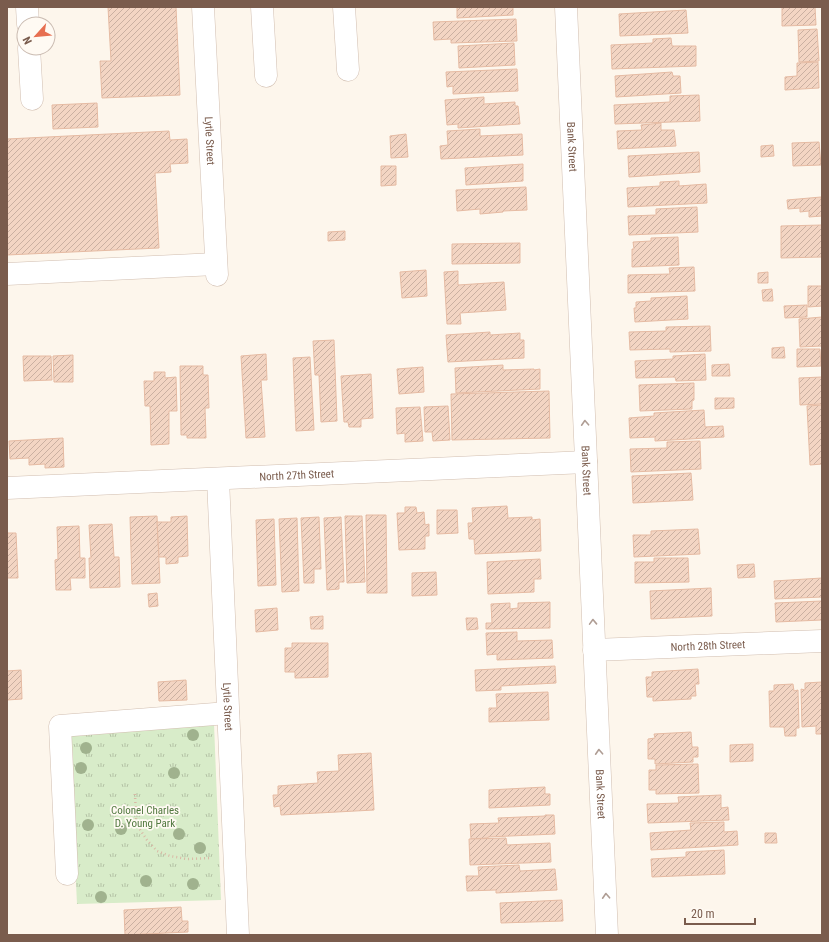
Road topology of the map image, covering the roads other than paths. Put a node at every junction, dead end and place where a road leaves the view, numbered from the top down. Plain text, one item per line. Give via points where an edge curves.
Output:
1 (203, 7) edge
2 (262, 7) edge
3 (344, 7) edge
4 (566, 7) edge
5 (29, 56) edge
6 (348, 70) dead end
7 (266, 76) dead end
8 (32, 100) dead end
9 (7, 274) edge
10 (586, 462) junction
11 (218, 479) junction
12 (7, 488) edge
13 (822, 641) edge
14 (594, 650) junction
15 (228, 713) junction
16 (67, 874) dead end
17 (238, 935) edge
18 (607, 935) edge

1 - 9 street, Lytle Street via 216,269
2 - 7 street
3 - 6 street
10 -> 4 street, Bank Street
5 - 8 street
10 - 11 street, North 27th Street
14 -> 10 street, Bank Street
11 - 12 street, North 27th Street
11 - 15 street, Lytle Street
13 - 14 street, North 28th Street
18 -> 14 street, Bank Street
15 - 16 street via 60,726
15 - 17 street, Lytle Street

